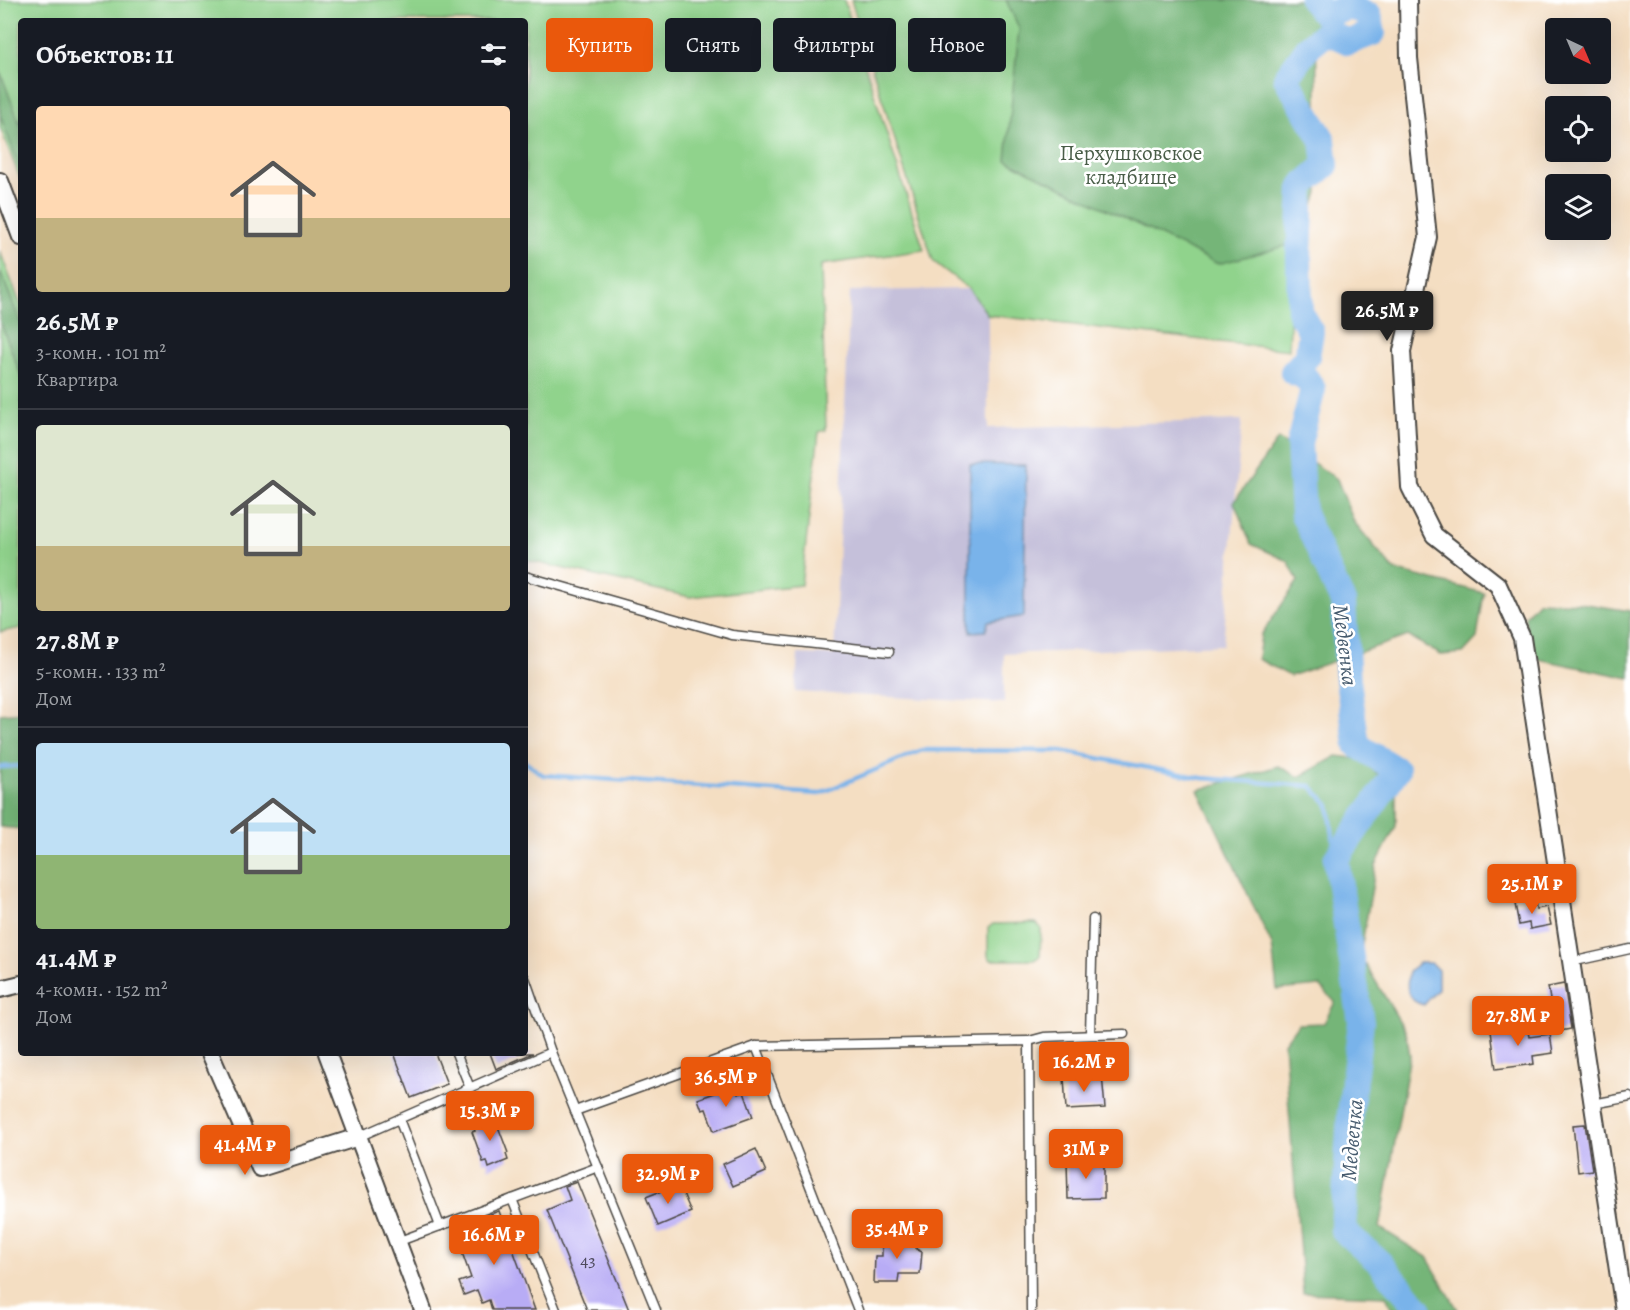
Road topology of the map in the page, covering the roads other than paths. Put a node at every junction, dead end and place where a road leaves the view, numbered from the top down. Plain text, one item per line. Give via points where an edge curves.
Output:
1 (1408, 0) edge
2 (0, 181) edge
3 (18, 229) edge
4 (528, 577) edge
5 (889, 652) dead end
6 (1093, 918) dead end
7 (1630, 949) edge
8 (1571, 962) junction
9 (18, 985) edge
10 (528, 987) edge
11 (0, 989) edge
12 (1124, 1034) dead end
13 (1090, 1035) junction
14 (1029, 1041) junction
15 (756, 1046) junction
16 (551, 1052) junction
17 (211, 1056) edge
18 (328, 1056) edge
19 (457, 1056) edge
20 (470, 1088) junction
21 (1630, 1097) edge
22 (1593, 1104) junction
23 (575, 1111) junction
24 (399, 1119) junction
25 (358, 1137) junction
26 (598, 1167) junction
27 (512, 1199) junction
28 (440, 1226) junction
29 (397, 1242) junction
30 (423, 1310) edge
31 (556, 1310) edge
32 (656, 1310) edge
33 (858, 1310) edge
34 (1031, 1310) edge
35 (1624, 1310) edge

1 - 8 street via 1409,58 1428,237 1402,351 1410,487 1434,535 1498,585 1522,638
2 - 3 street
4 - 5 lane via 732,634
6 - 13 lane
7 - 8 lane
8 - 22 street
9 - 11 street
10 - 16 lane
12 - 13 lane
13 - 14 lane
14 - 15 lane
14 - 34 lane
15 - 23 lane
15 - 33 lane
16 - 20 lane
16 - 23 lane
17 - 25 street via 260,1168
18 - 25 street
19 - 20 lane
20 - 24 lane
21 - 22 lane
22 - 35 street
23 - 26 lane
24 - 25 lane
24 - 28 lane
25 - 29 street
26 - 27 lane
26 - 32 lane
27 - 28 lane
27 - 31 lane
28 - 29 lane
29 - 30 street

